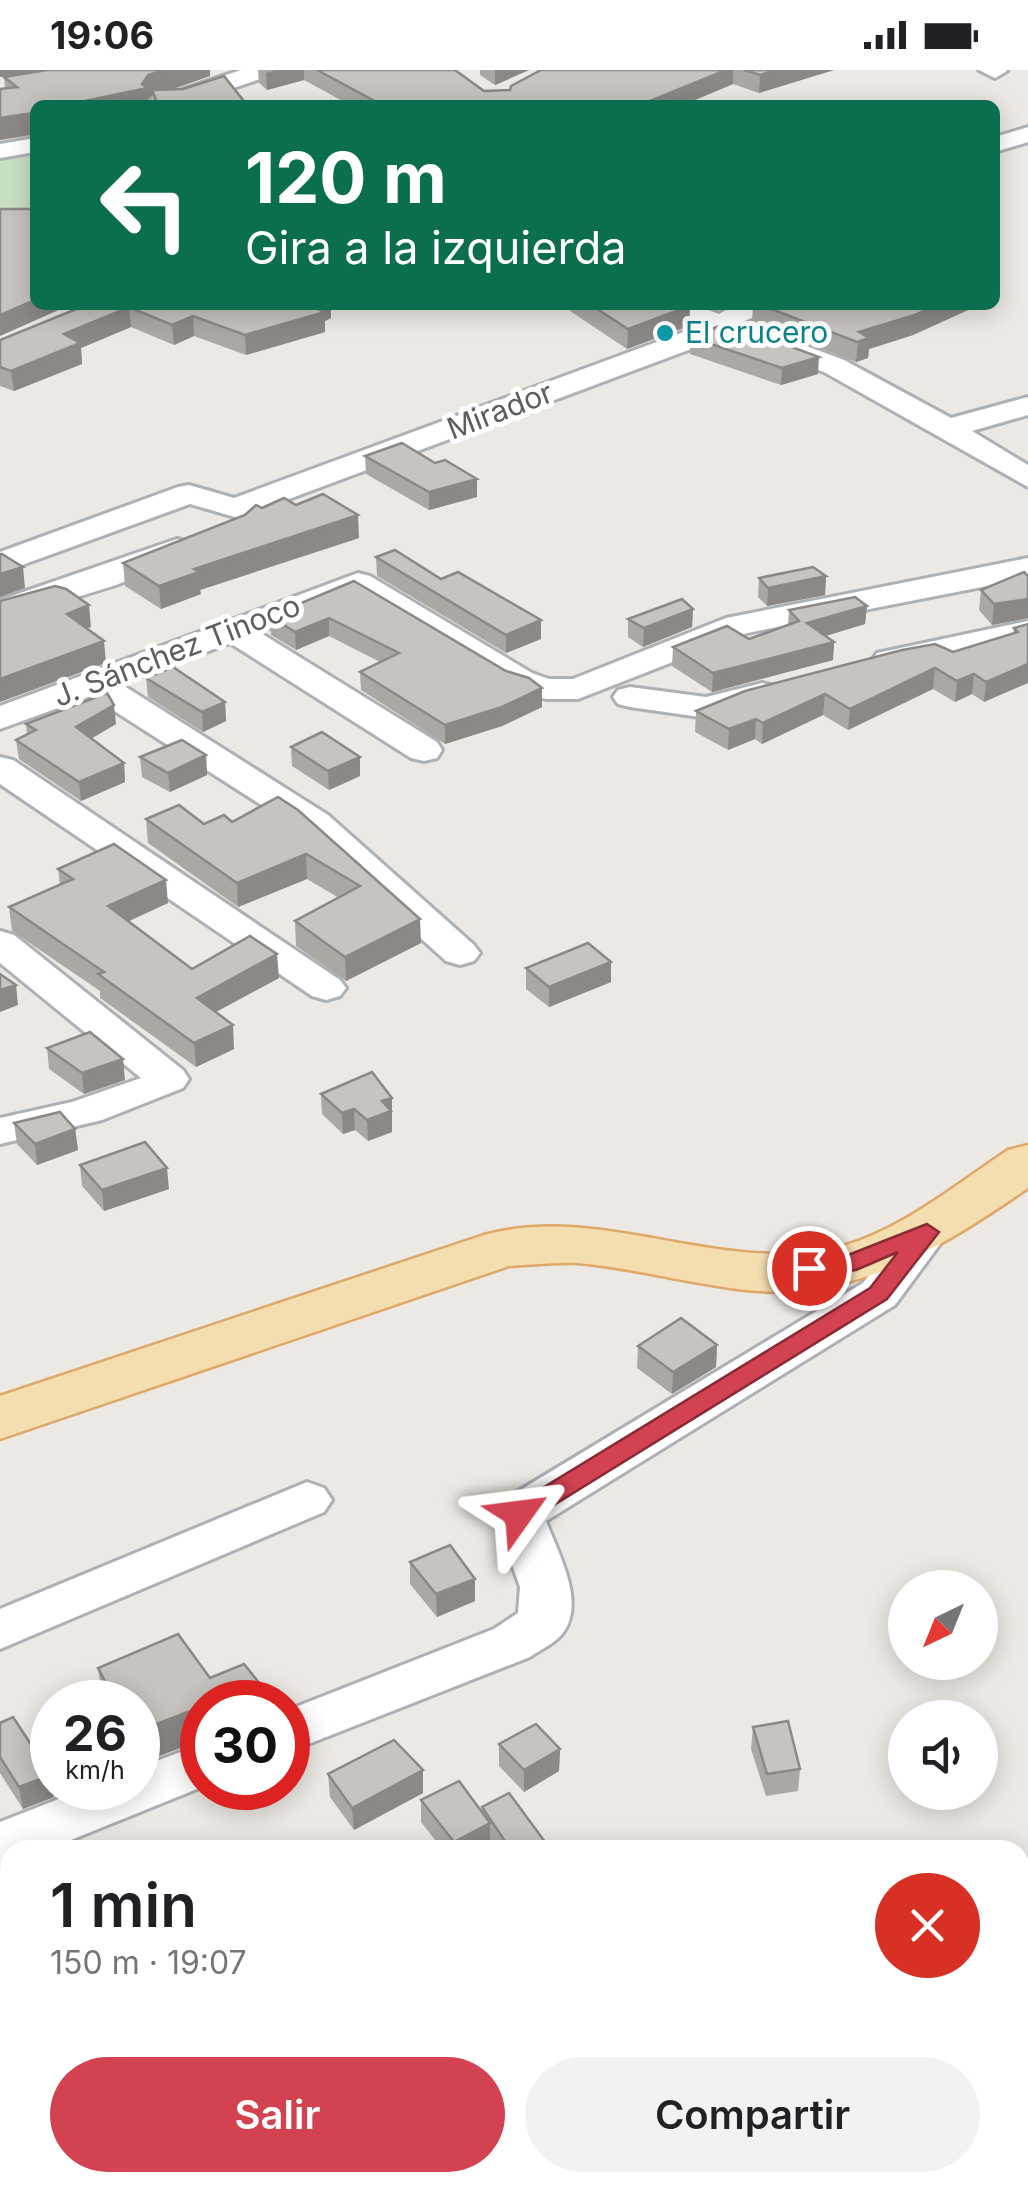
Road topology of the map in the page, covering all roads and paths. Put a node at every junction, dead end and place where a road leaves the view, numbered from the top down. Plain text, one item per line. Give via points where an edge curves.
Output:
1 (178, 70) edge
2 (264, 70) edge
3 (205, 88) junction
4 (173, 100) edge
5 (1028, 134) edge
6 (1000, 142) edge
7 (30, 146) edge
8 (0, 152) edge
9 (683, 310) edge
10 (746, 310) edge
11 (726, 326) junction
12 (1028, 406) edge
13 (946, 429) junction
14 (1028, 478) edge
15 (235, 508) junction
16 (4, 558) edge
17 (1028, 568) edge
18 (0, 610) edge
19 (231, 630) junction
20 (1028, 631) edge
21 (858, 668) edge
22 (93, 682) junction
23 (802, 683) edge
24 (630, 697) dead end
25 (0, 718) edge
26 (424, 750) dead end
27 (0, 768) edge
28 (5, 952) edge
29 (460, 953) dead end
30 (326, 988) dead end
31 (0, 1130) edge
32 (1028, 1162) edge
33 (927, 1232) junction
34 (0, 1418) edge
35 (307, 1500) dead end
36 (0, 1630) edge
37 (310, 1723) edge
38 (180, 1774) edge
39 (15, 1840) edge

1 - 3 street
2 - 3 street
3 - 4 street
5 - 6 street
7 - 8 street
9 - 11 street
10 - 11 street, Mirador
11 - 13 street via 834,366
11 - 15 street, Mirador
12 - 13 street
13 - 14 street
15 - 16 street via 190,494
15 - 18 street via 234,527
17 - 19 street, J. Sánchez Tinoco via 738,625 578,689 520,680 358,583
19 - 22 street, J. Sánchez Tinoco
19 - 26 street
20 - 21 street
22 - 25 street, J. Sánchez Tinoco
22 - 29 street via 315,823
23 - 24 street via 708,708
27 - 30 street
28 - 31 street via 164,1074 166,1083
32 - 33 main road
33 - 34 main road via 847,1264 772,1273 580,1245 504,1248
33 - 37 street via 878,1294 519,1514 546,1587 543,1622 512,1643
35 - 36 street
38 - 39 street

